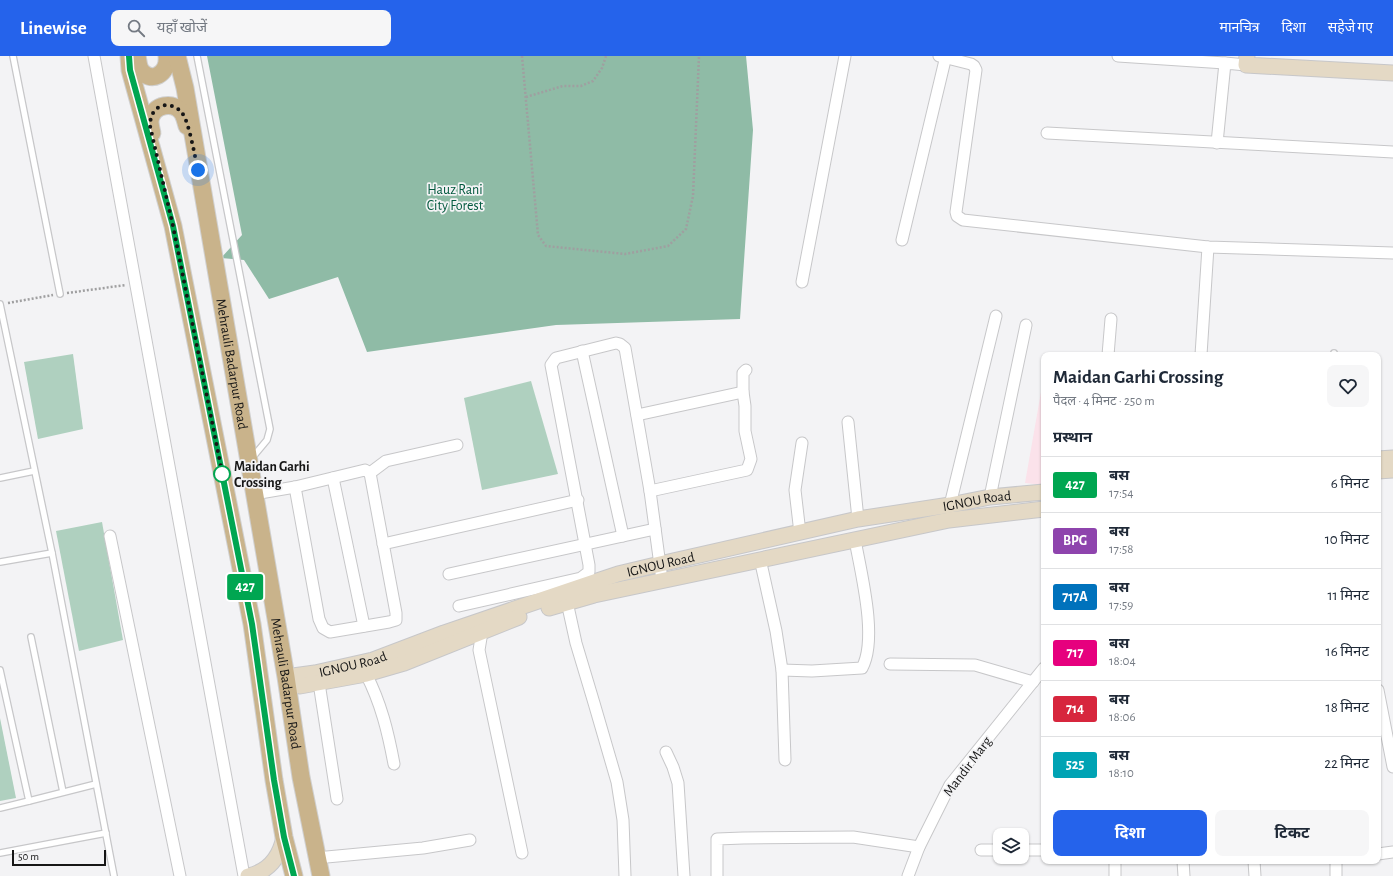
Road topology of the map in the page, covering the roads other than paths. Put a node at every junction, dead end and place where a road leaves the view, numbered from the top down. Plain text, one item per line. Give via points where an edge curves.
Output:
1 (13, 56) edge
2 (94, 56) edge
3 (129, 56) edge
4 (137, 56) edge
5 (167, 56) edge
6 (177, 56) edge
7 (197, 56) edge
8 (845, 56) edge
9 (944, 56) edge
10 (1118, 56) edge
11 (1247, 61) edge
12 (1225, 63) junction
13 (1393, 73) edge
14 (1048, 133) dead end
15 (1217, 143) junction
16 (1393, 152) edge
17 (201, 183) junction
18 (173, 226) junction
19 (902, 240) dead end
20 (1208, 247) junction
21 (1393, 253) edge
22 (802, 282) dead end
23 (60, 294) road end
24 (0, 304) edge
25 (996, 316) dead end
26 (1111, 319) dead end
27 (1026, 325) dead end
28 (582, 352) junction
29 (1108, 352) edge
30 (1201, 352) edge
31 (746, 370) dead end
32 (743, 392) junction
33 (637, 415) junction
34 (848, 422) dead end
35 (802, 443) dead end
36 (457, 445) dead end
37 (1393, 458) edge
38 (1381, 459) edge
39 (249, 462) junction
40 (1393, 470) edge
41 (1381, 471) edge
42 (34, 472) junction
43 (370, 472) junction
44 (0, 478) edge
45 (333, 478) junction
46 (295, 486) junction
47 (650, 492) junction
48 (1041, 492) edge
49 (254, 494) junction
50 (990, 497) junction
51 (578, 500) junction
52 (950, 505) junction
53 (1041, 508) edge
54 (858, 519) junction
55 (655, 529) junction
56 (800, 533) junction
57 (110, 536) dead end
58 (623, 536) junction
59 (855, 540) junction
60 (383, 544) junction
61 (585, 544) junction
62 (52, 553) junction
63 (760, 559) junction
64 (0, 562) edge
65 (660, 564) junction
66 (449, 574) dead end
67 (662, 580) junction
68 (567, 602) junction
69 (458, 606) dead end
70 (364, 626) junction
71 (482, 632) junction
72 (32, 637) dead end
73 (890, 664) dead end
74 (0, 670) edge
75 (782, 670) junction
76 (1041, 672) edge
77 (366, 674) junction
78 (287, 682) junction
79 (1033, 682) junction
80 (319, 683) junction
81 (1381, 705) edge
82 (666, 752) dead end
83 (785, 760) dead end
84 (394, 764) dead end
85 (1393, 767) edge
86 (96, 784) junction
87 (63, 792) junction
88 (337, 799) dead end
89 (28, 801) junction
90 (0, 808) edge
91 (106, 833) junction
92 (284, 837) junction
93 (470, 840) dead end
94 (919, 847) junction
95 (980, 850) dead end
96 (993, 850) edge
97 (1029, 850) edge
98 (1041, 850) edge
99 (1393, 852) edge
100 (0, 853) edge
101 (522, 853) dead end
102 (1381, 854) edge
103 (316, 858) junction
104 (1115, 864) edge
105 (1183, 864) edge
106 (1254, 864) edge
107 (1336, 864) edge
108 (114, 876) edge
109 (180, 876) edge
110 (244, 876) edge
111 (248, 876) edge
112 (294, 876) edge
113 (321, 876) edge
114 (625, 876) edge
115 (684, 876) edge
116 (717, 876) edge
117 (908, 876) edge
118 (1115, 876) edge
119 (1184, 876) edge
120 (1255, 876) edge
121 (1336, 876) edge

1 - 23 lane
2 - 110 street
3 - 18 main road, Mehrauli Badarpur Road via 130,70
4 - 5 main road via 142,71 154,76 166,69
6 - 17 main road
7 - 39 lane via 270,429 267,440
8 - 22 street
9 - 19 street
9 - 20 street via 971,64 976,70 956,212 959,218
10 - 12 street
11 - 12 street
11 - 13 street
12 - 15 street
14 - 15 street
15 - 16 street
17 - 18 main road via 183,114 175,107 159,108 152,116 150,126
17 - 39 main road, Mehrauli Badarpur Road
18 - 92 main road, Mehrauli Badarpur Road via 252,624
20 - 21 street
20 - 30 street
24 - 42 lane
25 - 52 street
26 - 29 street
27 - 50 street
28 - 33 street via 616,343 625,348
28 - 51 street via 556,358 551,365
28 - 58 street
31 - 32 street via 743,373
32 - 33 street
32 - 47 street via 745,431 751,459 747,470
33 - 47 street
34 - 54 street
35 - 56 street via 795,490
36 - 43 street via 386,461
37 - 38 street
39 - 49 main road, Mehrauli Badarpur Road
40 - 41 street
42 - 44 lane
42 - 62 lane
43 - 45 street via 365,470
43 - 60 street
45 - 46 street
45 - 70 street
46 - 49 street
46 - 70 street via 319,619 323,628 330,632
47 - 55 street
48 - 50 street, IGNOU Road
49 - 78 main road, Mehrauli Badarpur Road
50 - 52 street, IGNOU Road
51 - 60 street
51 - 61 street
52 - 54 street, IGNOU Road
53 - 59 street, IGNOU Road via 949,520
54 - 56 street, IGNOU Road
55 - 58 street
55 - 65 street
56 - 65 street, IGNOU Road
57 - 109 street
58 - 61 street
59 - 63 street, IGNOU Road
59 - 75 street via 868,615 868,650 865,663 862,668
60 - 70 street via 396,620
61 - 66 street
61 - 69 street via 589,572 581,578
62 - 64 lane
62 - 86 lane
63 - 67 street, IGNOU Road
63 - 75 street
65 - 67 street
65 - 78 street, IGNOU Road via 618,574 373,660
67 - 68 street, IGNOU Road
68 - 71 street, IGNOU Road
68 - 114 street via 576,643 617,782 623,820
71 - 77 street, IGNOU Road via 404,663
71 - 101 street via 479,650
72 - 87 lane
73 - 79 street via 975,665
74 - 89 lane
75 - 83 street
76 - 79 street, Mandir Marg
77 - 80 street, IGNOU Road
77 - 84 street via 382,712
78 - 80 street, IGNOU Road
78 - 103 main road, Mehrauli Badarpur Road
79 - 94 street, Mandir Marg via 950,785
80 - 88 street
81 - 85 street
82 - 115 street via 678,783
86 - 87 lane
86 - 91 lane
87 - 89 lane
89 - 90 lane
91 - 100 lane
91 - 108 lane
92 - 111 street via 274,861 261,872
92 - 112 main road, Mehrauli Badarpur Road
93 - 103 street via 423,848
94 - 116 street via 853,837 717,839
94 - 117 street, Mandir Marg
95 - 96 street
97 - 98 street
99 - 102 street
103 - 113 main road, Mehrauli Badarpur Road
104 - 118 street
105 - 119 street
106 - 120 street
107 - 121 street

